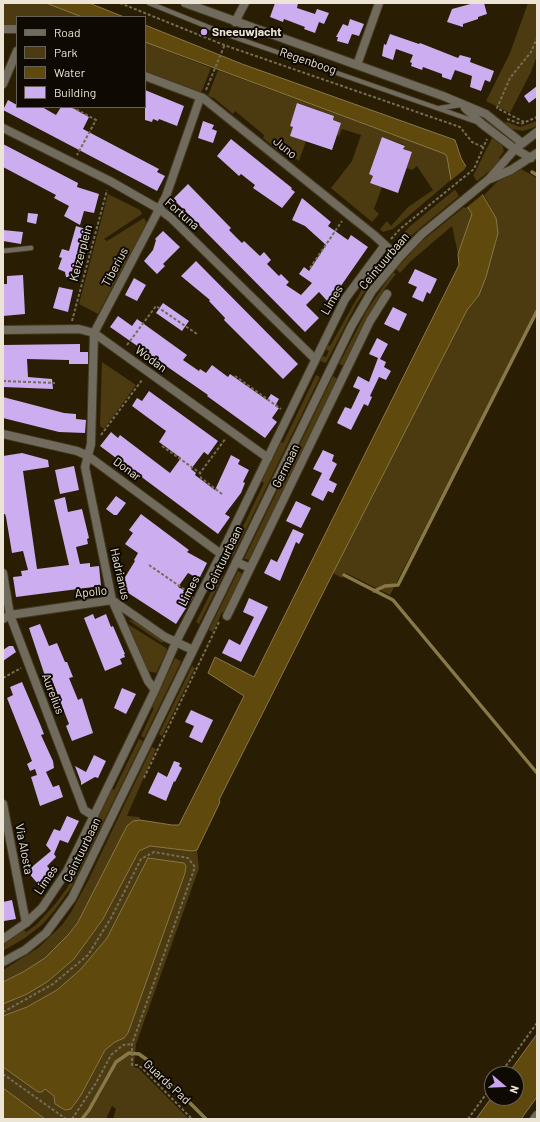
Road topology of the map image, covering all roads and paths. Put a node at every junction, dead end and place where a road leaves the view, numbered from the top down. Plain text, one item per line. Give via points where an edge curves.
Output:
1 (120, 3) edge
2 (150, 3) edge
3 (185, 3) edge
4 (245, 3) edge
5 (379, 3) edge
6 (235, 22) junction
7 (3, 29) edge
8 (16, 29) edge
9 (537, 38) edge
10 (224, 45) junction
11 (16, 53) edge
12 (357, 65) junction
13 (146, 76) edge
14 (210, 80) dead end
15 (3, 84) edge
16 (200, 98) junction
17 (462, 104) junction
18 (74, 108) edge
19 (438, 108) junction
20 (537, 117) edge
21 (525, 123) junction
22 (482, 124) junction
23 (499, 124) junction
24 (3, 128) edge
25 (537, 132) edge
26 (522, 143) junction
27 (483, 147) joint
28 (515, 149) junction
29 (534, 155) edge
30 (73, 163) junction
31 (110, 181) junction
32 (486, 182) junction
33 (159, 209) junction
34 (348, 213) junction
35 (385, 245) junction
36 (31, 248) dead end
37 (3, 251) edge
38 (398, 258) junction
39 (310, 268) dead end
40 (388, 294) dead end
41 (70, 329) junction
42 (3, 330) edge
43 (94, 332) junction
44 (197, 334) dead end
45 (122, 353) junction
46 (315, 359) junction
47 (331, 368) junction
48 (148, 372) junction
49 (344, 374) junction
50 (235, 376) dead end
51 (3, 381) edge
52 (55, 383) dead end
53 (289, 414) junction
54 (230, 431) junction
55 (3, 434) edge
56 (91, 444) junction
57 (162, 446) dead end
58 (88, 456) junction
59 (268, 458) junction
60 (200, 473) junction
61 (222, 494) dead end
62 (221, 554) junction
63 (236, 562) junction
64 (149, 565) dead end
65 (250, 568) junction
66 (3, 573) edge
67 (198, 599) junction
68 (112, 600) junction
69 (227, 616) joint
70 (6, 617) edge
71 (176, 642) junction
72 (193, 650) junction
73 (28, 663) junction
74 (3, 678) edge
75 (156, 690) junction
76 (144, 778) dead end
77 (3, 804) edge
78 (94, 816) junction
79 (26, 923) junction
80 (3, 938) edge
81 (3, 962) edge
82 (3, 1012) edge
83 (537, 1023) edge
84 (132, 1044) junction
85 (506, 1066) edge
86 (3, 1074) edge
87 (484, 1097) edge
88 (537, 1115) edge
89 (66, 1119) edge
90 (72, 1119) edge
91 (192, 1119) edge
92 (468, 1119) edge
93 (534, 1119) edge

1 - 10 path, Regenboog
2 - 19 lane, Regenboog via 228,35
3 - 6 street, Regenboog
4 - 6 street
5 - 12 street
6 - 12 street, Regenboog
7 - 8 street
9 - 21 path via 531,52 510,78 497,108
10 - 14 path
10 - 27 path, Regenboog via 460,127 472,142
11 - 15 street
12 - 17 street, Regenboog
13 - 16 street, Juno
16 - 33 street, Tiberius via 166,196
16 - 34 street, Juno
17 - 19 lane, Regenboog
17 - 22 street, Regenboog
17 - 23 street, Regenboog via 486,114
18 - 30 path via 96,120
19 - 22 lane, Regenboog
20 - 21 path
21 - 23 path via 515,123 507,119
22 - 28 street, Regenboog
23 - 26 street, Regenboog
24 - 30 street, Fortuna
25 - 26 street, Ceintuurbaan
26 - 28 street, Ceintuurbaan
26 - 29 street, Regenboog
27 - 35 path, Ceintuurbaan via 474,169 400,229
28 - 29 street, Regenboog
28 - 32 street, Ceintuurbaan
29 - 32 street, Ceintuurbaan
30 - 31 street, Fortuna
31 - 33 street, Fortuna
31 - 41 path, Keizerplein
32 - 38 street, Ceintuurbaan via 422,234
33 - 43 street, Tiberius
33 - 46 street, Fortuna
34 - 35 street, Juno
34 - 39 path
35 - 38 street, Juno
35 - 46 street, Limes via 345,300
36 - 37 lane
38 - 47 street, Ceintuurbaan via 372,291
40 - 49 street, Germaan via 370,321
41 - 42 street, Wodan
41 - 43 street, Wodan
43 - 45 street, Wodan
43 - 56 street, Tiberius
44 - 45 path via 156,306
45 - 48 street, Wodan
46 - 53 street, Limes
47 - 49 street
47 - 63 street, Ceintuurbaan
48 - 54 street, Wodan
48 - 56 path via 99,438
49 - 65 street, Germaan
50 - 53 path
51 - 52 path
53 - 59 street, Limes
54 - 59 street, Wodan
54 - 60 path
55 - 58 street, Donar via 77,451
56 - 58 street, Tiberius
57 - 60 path
58 - 62 street, Donar
58 - 68 street, Hadrianus via 85,467
59 - 62 street, Limes
60 - 61 path via 201,478
62 - 67 street, Limes
63 - 65 street
63 - 72 street, Ceintuurbaan
64 - 67 path
65 - 69 street, Germaan
66 - 70 street, Aurelius
67 - 71 street, Limes
68 - 70 street, Apollo
68 - 71 street, Apollo
68 - 75 street, Hadrianus via 148,681
69 - 76 path via 223,614
70 - 73 street, Aurelius
71 - 72 street, Apollo
71 - 75 street, Limes
72 - 81 street, Ceintuurbaan via 72,898 46,933 25,950
73 - 74 path
73 - 78 street, Aurelius via 84,810
75 - 78 street, Limes
77 - 79 street, Via Alosta
78 - 79 street, Limes via 67,871 42,908
79 - 80 street, Limes
82 - 84 path via 53,984 88,955 112,918 141,859 154,852 188,858 195,868
83 - 85 path
84 - 90 path via 123,1046 111,1055
84 - 91 path, Guards Pad via 132,1065 138,1065 143,1069
86 - 89 path
87 - 92 path
88 - 93 street

